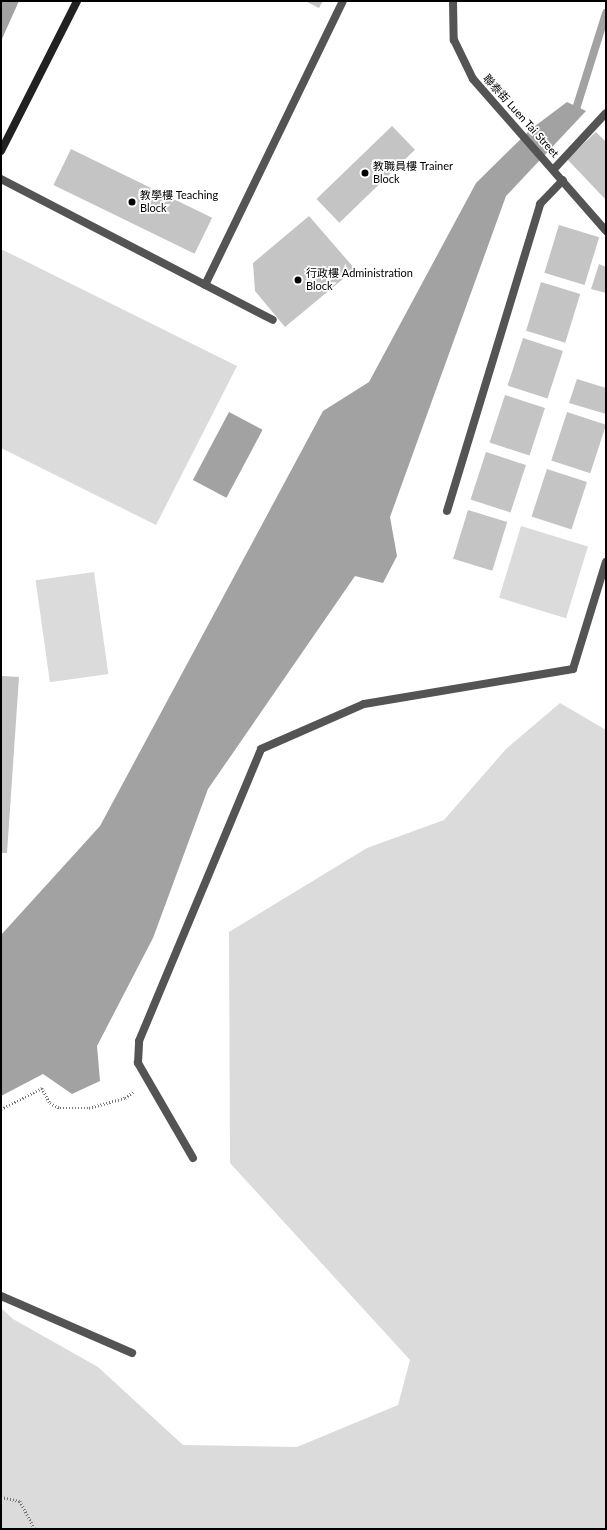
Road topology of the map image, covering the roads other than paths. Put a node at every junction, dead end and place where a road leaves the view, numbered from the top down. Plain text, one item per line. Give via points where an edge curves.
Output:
1 (77, 1) edge
2 (343, 1) edge
3 (453, 1) edge
4 (606, 113) edge
5 (1, 150) edge
6 (554, 169) junction
7 (1, 179) edge
8 (563, 180) junction
9 (606, 231) edge
10 (205, 285) junction
11 (273, 320) dead end
12 (447, 511) dead end
13 (606, 562) edge
14 (193, 1158) dead end
15 (1, 1296) edge
16 (132, 1353) dead end

1 - 5 street
2 - 10 street
3 - 6 street, 聯泰街 Luen Tai Street via 454,40 473,79
4 - 6 street
6 - 8 street, 聯泰街 Luen Tai Street
7 - 10 street
8 - 9 street, 聯泰街 Luen Tai Street
8 - 12 street via 540,204
10 - 11 street
13 - 14 street via 572,669 364,704 261,750 139,1042 138,1063
15 - 16 street

